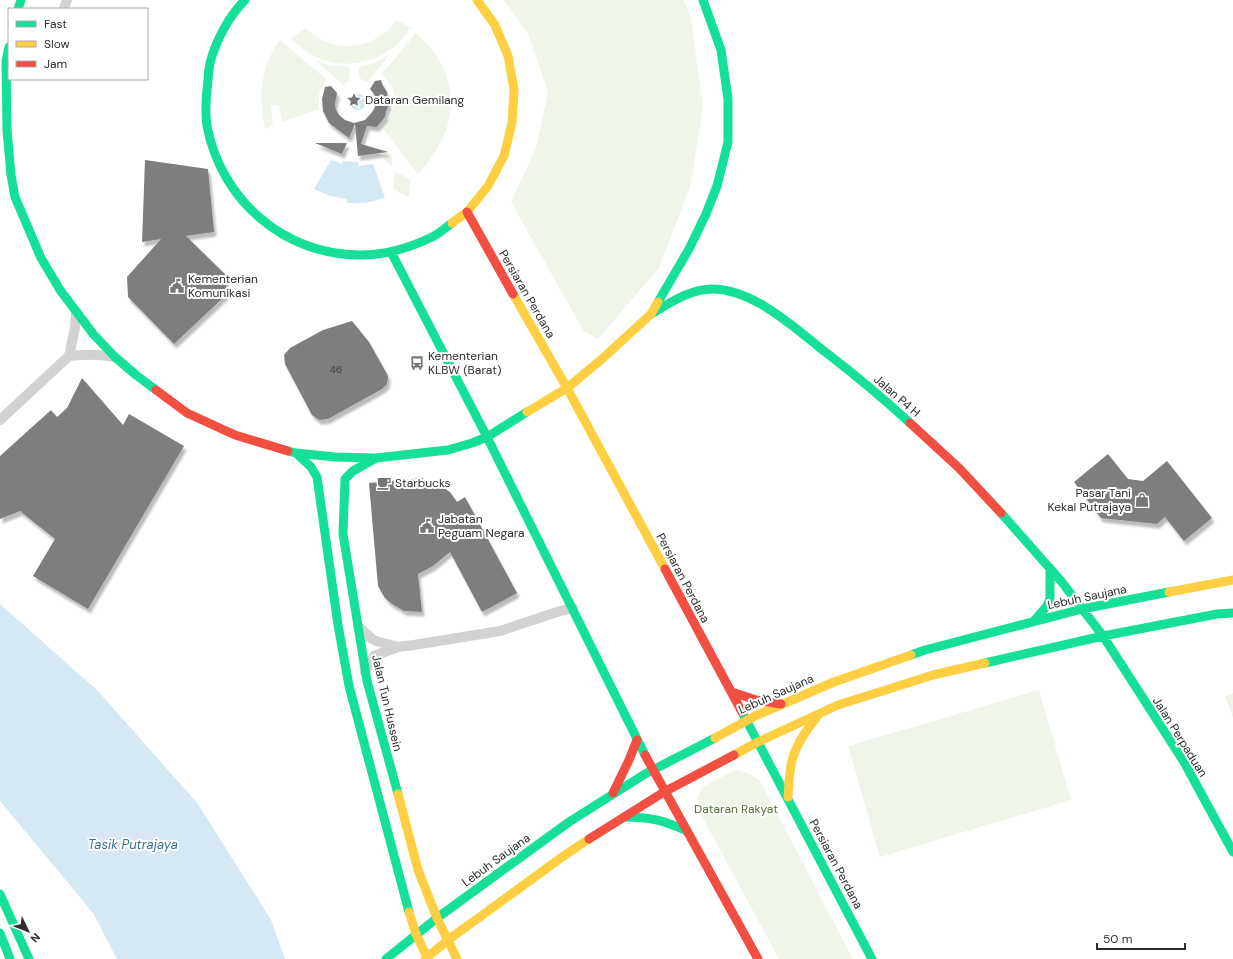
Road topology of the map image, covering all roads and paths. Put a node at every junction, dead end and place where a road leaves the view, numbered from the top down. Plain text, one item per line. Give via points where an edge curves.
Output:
1 (245, 0) edge
2 (477, 0) edge
3 (703, 0) edge
4 (8, 52) edge
5 (467, 212) junction
6 (391, 252) junction
7 (76, 312) junction
8 (651, 314) junction
9 (69, 356) junction
10 (115, 357) junction
11 (567, 388) junction
12 (0, 420) edge
13 (487, 437) junction
14 (296, 453) junction
15 (376, 458) junction
16 (1050, 568) junction
17 (1233, 580) edge
18 (573, 608) junction
19 (1082, 609) junction
20 (1233, 613) edge
21 (1033, 622) junction
22 (358, 626) junction
23 (1103, 636) junction
24 (398, 647) junction
25 (366, 672) junction
26 (732, 692) junction
27 (781, 704) junction
28 (819, 714) junction
29 (747, 720) junction
30 (637, 740) junction
31 (758, 742) junction
32 (652, 770) junction
33 (664, 792) junction
34 (612, 794) junction
35 (788, 798) junction
36 (624, 817) junction
37 (687, 831) junction
38 (1233, 852) edge
39 (0, 894) edge
40 (437, 918) junction
41 (0, 933) edge
42 (416, 934) junction
43 (448, 940) junction
44 (427, 958) edge
45 (10, 959) edge
46 (29, 959) edge
47 (386, 959) edge
48 (457, 959) edge
49 (758, 959) edge
50 (872, 959) edge

1 - 6 main road via 221,34 210,63 206,94 207,125 215,155 229,183 248,208 272,228 299,243 328,252 360,255
2 - 5 main road via 495,26 508,56 514,90 512,123 504,156 488,186
3 - 8 main road via 721,50 728,98 728,142 706,214
4 - 7 main road via 7,130 15,197 42,258
5 - 6 main road via 431,238
5 - 11 main road, Persiaran Perdana
6 - 13 main road
7 - 9 street
7 - 10 main road
8 - 11 main road
8 - 16 main road, Jalan P4 H via 690,292 713,289 747,297 772,312 834,358 932,442 985,495
9 - 10 street via 96,354
9 - 12 street
10 - 14 main road via 156,391 192,416 235,435
11 - 13 main road
11 - 26 main road, Persiaran Perdana
13 - 15 main road via 448,450
13 - 18 main road
14 - 15 main road
14 - 42 main road via 312,466 317,478 349,686
15 - 22 main road, Jalan Tun Hussein via 353,471 345,479 343,534
16 - 19 main road, Jalan P4 H
16 - 21 main road via 1050,598 1047,606
17 - 19 main road, Lebuh Saujana
18 - 24 street via 500,631
18 - 30 main road
19 - 21 main road, Lebuh Saujana
19 - 23 main road, Jalan Perpaduan
20 - 23 main road
21 - 27 main road, Lebuh Saujana via 925,650
22 - 24 street via 372,639
22 - 25 main road, Jalan Tun Hussein
23 - 28 main road via 933,675
23 - 38 main road, Jalan Perpaduan via 1187,768
24 - 25 street via 374,656
25 - 40 main road, Jalan Tun Hussein via 418,870
26 - 27 main road via 756,700
26 - 29 main road, Persiaran Perdana
27 - 29 main road, Lebuh Saujana
28 - 31 main road
28 - 35 main road via 802,738 793,757
29 - 31 main road, Persiaran Perdana
29 - 32 main road, Lebuh Saujana
30 - 32 main road
30 - 34 main road via 626,770
31 - 33 main road
31 - 35 main road, Persiaran Perdana
32 - 33 main road
32 - 34 main road, Lebuh Saujana
33 - 36 main road
33 - 37 main road
34 - 40 main road, Lebuh Saujana via 569,822
35 - 50 main road, Persiaran Perdana
36 - 37 main road via 643,817 667,822
36 - 43 main road via 565,855
37 - 49 main road
39 - 46 main road
40 - 42 main road, Lebuh Saujana
40 - 43 main road, Jalan Tun Hussein
41 - 45 main road
42 - 44 main road
42 - 47 main road, Lebuh Saujana
43 - 44 main road
43 - 48 main road, Jalan Tun Hussein

